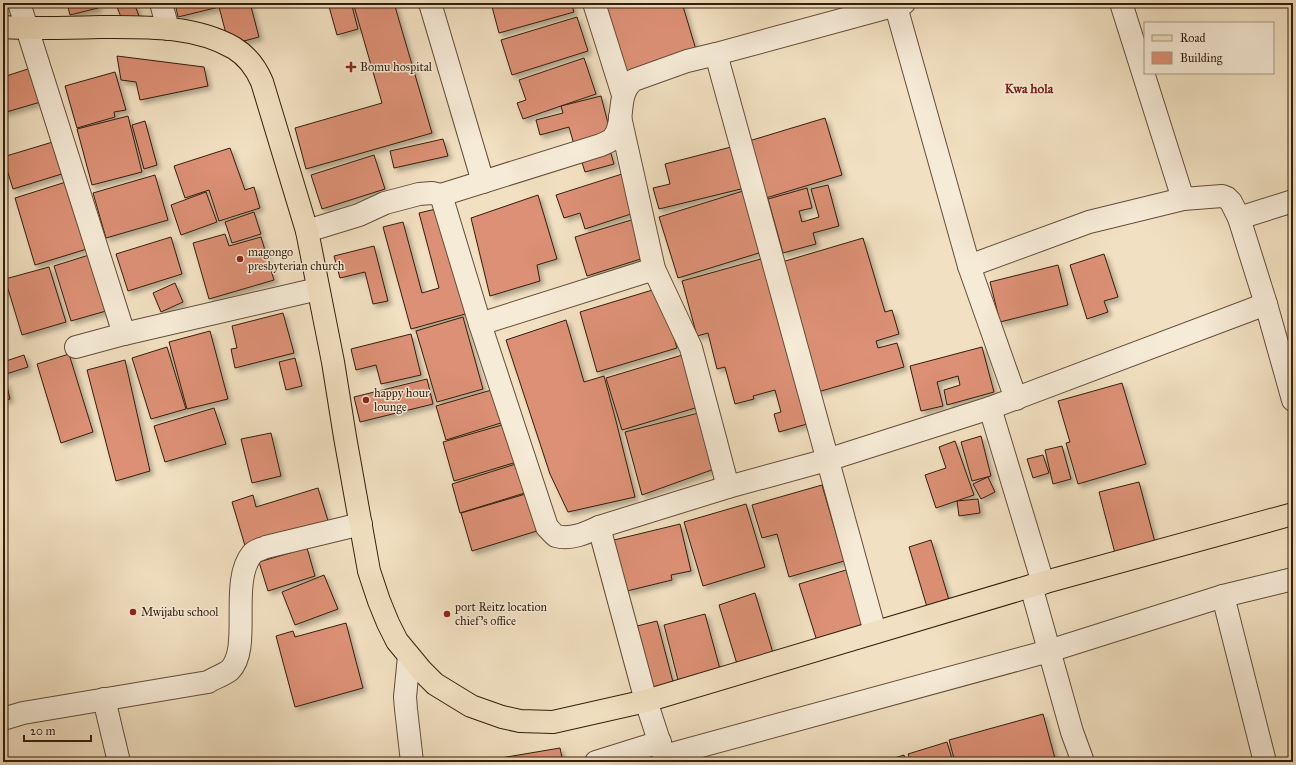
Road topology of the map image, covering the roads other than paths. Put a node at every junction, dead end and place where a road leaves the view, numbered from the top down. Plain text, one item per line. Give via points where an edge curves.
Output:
1 (19, 3) edge
2 (161, 3) edge
3 (430, 3) edge
4 (594, 3) edge
5 (1121, 3) edge
6 (898, 4) edge
7 (3, 27) edge
8 (26, 28) junction
9 (168, 29) junction
10 (716, 54) junction
11 (624, 95) junction
12 (620, 117) junction
13 (483, 182) junction
14 (441, 195) junction
15 (1183, 199) junction
16 (1293, 201) edge
17 (1239, 218) junction
18 (307, 231) junction
19 (969, 266) junction
20 (654, 269) junction
21 (318, 289) junction
22 (1266, 304) junction
23 (480, 324) junction
24 (124, 334) junction
25 (76, 347) dead end
26 (1016, 399) junction
27 (1293, 400) edge
28 (990, 408) junction
29 (827, 460) junction
30 (728, 487) junction
31 (1293, 514) edge
32 (361, 524) junction
33 (599, 527) junction
34 (1293, 578) edge
35 (1037, 585) junction
36 (1223, 596) junction
37 (875, 632) junction
38 (1049, 651) junction
39 (409, 656) junction
40 (104, 699) junction
41 (646, 701) junction
42 (3, 719) edge
43 (663, 753) edge
44 (119, 762) edge
45 (412, 762) edge
46 (596, 762) edge
47 (1083, 762) edge
48 (1265, 762) edge

1 - 8 street
2 - 9 street
3 - 13 street
4 - 11 street
5 - 15 street
6 - 10 street
6 - 19 street
7 - 8 main road
8 - 9 main road
8 - 24 street
9 - 18 main road via 218,40 234,48 250,61 258,72
10 - 11 street via 687,61 634,80
10 - 29 street
11 - 12 street
12 - 13 street via 617,132 613,139 607,142
12 - 20 street
13 - 14 street
14 - 18 street via 419,194 385,203 359,215
14 - 23 street
15 - 17 street via 1222,196 1231,202
15 - 19 street via 1089,222
16 - 17 street
17 - 22 street
18 - 21 main road
19 - 26 street
20 - 23 street
20 - 30 street via 691,348
21 - 24 street
21 - 32 main road
22 - 26 street
22 - 27 street
23 - 33 street via 547,527 555,535 570,537
24 - 25 street
26 - 28 street
28 - 29 street
28 - 35 street
29 - 30 street
29 - 37 street
30 - 33 street
31 - 35 main road
32 - 39 main road via 369,571 379,601 397,641
32 - 40 street via 253,552 245,566 240,602 240,645 237,659 229,670 208,682
33 - 41 street
34 - 36 street
35 - 37 main road
35 - 38 street
36 - 38 street
36 - 48 street
37 - 41 main road
38 - 43 street
38 - 47 street
39 - 41 main road via 436,684 471,706 502,717 553,722
39 - 45 street via 405,698
40 - 42 street via 23,713
40 - 44 street
41 - 43 street
43 - 46 street

